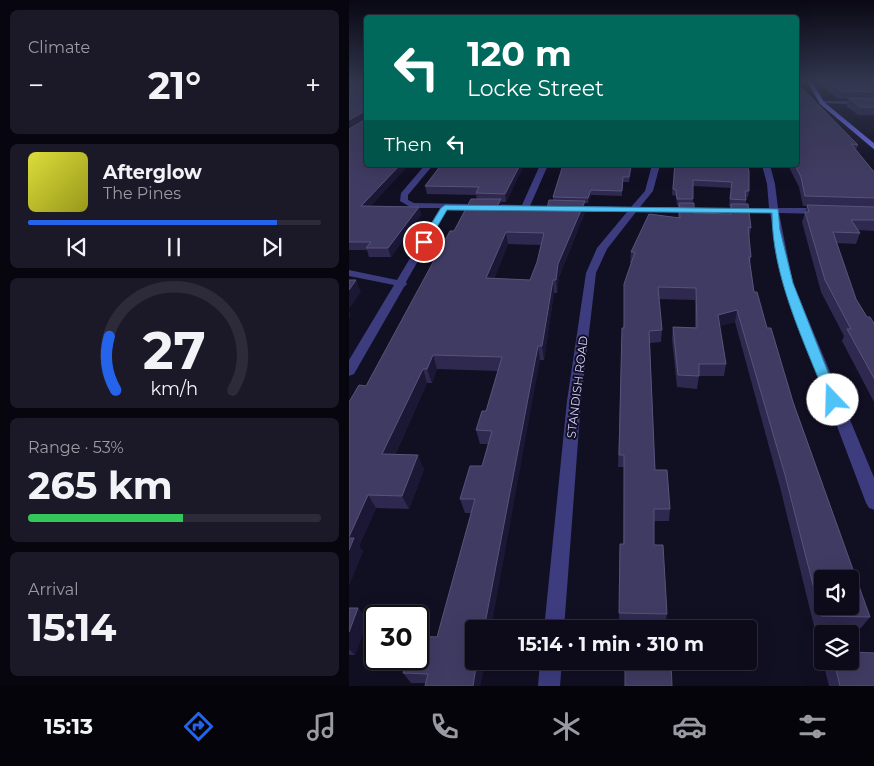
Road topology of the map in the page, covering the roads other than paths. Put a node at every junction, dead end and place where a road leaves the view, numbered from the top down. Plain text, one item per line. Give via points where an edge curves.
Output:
1 (834, 113) edge
2 (874, 148) edge
3 (427, 167) edge
4 (542, 167) edge
5 (655, 167) edge
6 (766, 167) edge
7 (445, 208) junction
8 (525, 208) junction
9 (543, 208) edge
10 (562, 209) edge
11 (635, 209) junction
12 (775, 211) junction
13 (835, 212) edge
14 (349, 273) edge
15 (402, 284) junction
16 (349, 371) edge
17 (874, 503) edge
18 (555, 620) edge
19 (550, 670) edge
20 (549, 686) edge

1 - 2 main road
3 - 7 street via 403,195 404,201 412,205
4 - 8 street
5 - 11 street, STANDISH ROAD via 649,192
6 - 12 street
7 - 8 street
7 - 15 street
8 - 9 street
10 - 11 street
11 - 12 street
11 - 18 street, STANDISH ROAD via 602,248 591,273 574,400
12 - 13 street
12 - 17 street via 788,283
14 - 15 street
15 - 16 street
19 - 20 street

